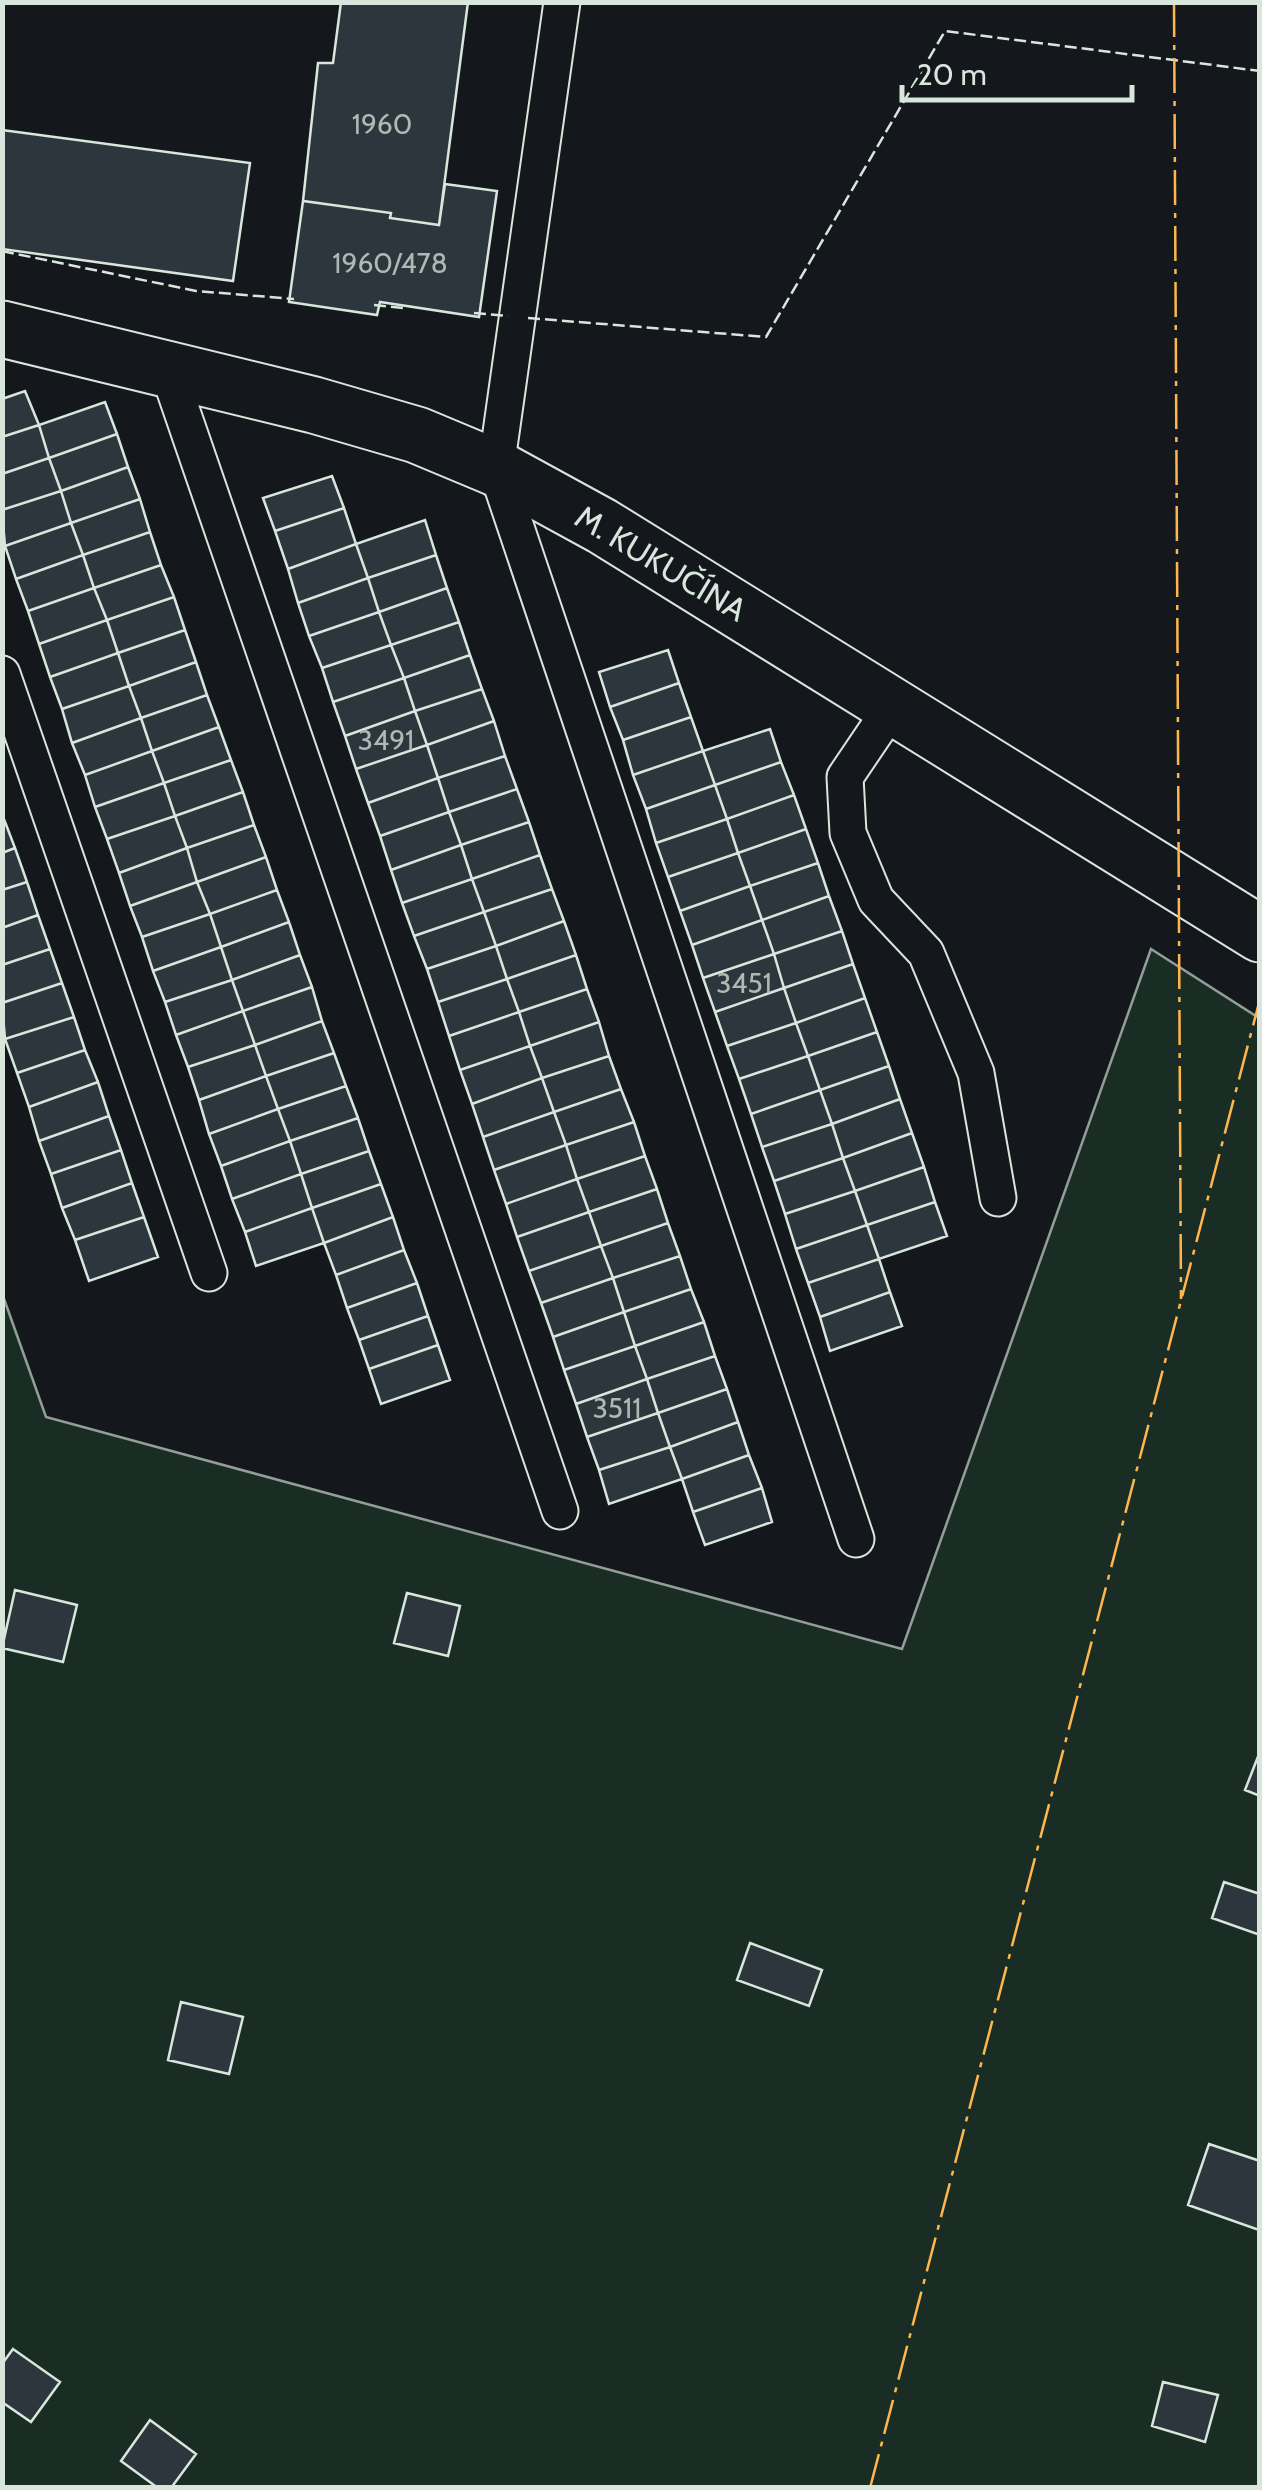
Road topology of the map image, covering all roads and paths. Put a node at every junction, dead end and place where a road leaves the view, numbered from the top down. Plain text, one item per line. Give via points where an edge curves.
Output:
1 (562, 2) edge
2 (2, 329) edge
3 (167, 368) junction
4 (496, 468) junction
5 (2, 674) edge
6 (893, 706) junction
7 (1260, 934) edge
8 (998, 1198) dead end
9 (209, 1273) dead end
10 (560, 1512) dead end
11 (856, 1539) dead end

1 - 4 lane
2 - 3 street, M. KUKUČÍNA
3 - 4 street, M. KUKUČÍNA via 417,435
3 - 10 lane
4 - 6 street, M. KUKUČÍNA
4 - 11 lane
5 - 9 lane
6 - 7 street, M. KUKUČÍNA
6 - 8 lane via 845,778 848,833 876,900 926,953 976,1073

